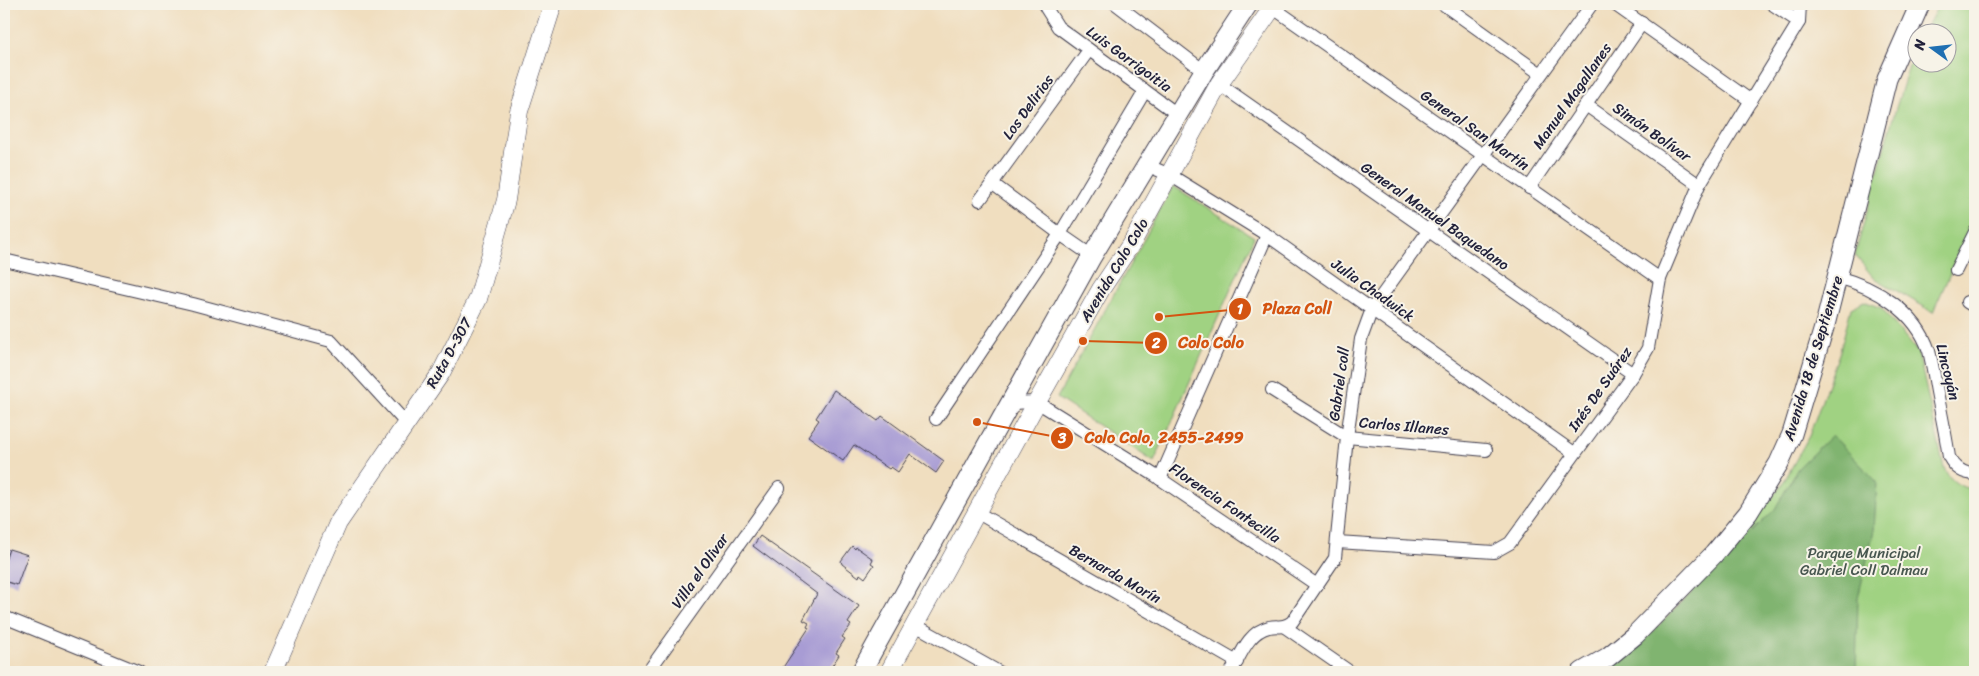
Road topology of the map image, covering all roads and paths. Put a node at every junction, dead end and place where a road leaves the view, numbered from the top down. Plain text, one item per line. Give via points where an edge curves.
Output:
1 (553, 4) edge
2 (1046, 4) edge
3 (1116, 4) edge
4 (1248, 4) edge
5 (1443, 4) edge
6 (1592, 4) edge
7 (1614, 4) edge
8 (1772, 4) edge
9 (1800, 4) edge
10 (1920, 4) edge
11 (1273, 5) edge
12 (1799, 22) junction
13 (1642, 23) junction
14 (1089, 50) junction
15 (1204, 71) junction
16 (1542, 74) junction
17 (1219, 84) junction
18 (1145, 91) junction
19 (1751, 101) junction
20 (1586, 105) junction
21 (1177, 114) junction
22 (1482, 156) junction
23 (1146, 165) junction
24 (1170, 175) junction
25 (993, 184) junction
26 (1699, 186) junction
27 (1529, 188) junction
28 (980, 200) dead end
29 (1427, 231) junction
30 (1975, 232) edge
31 (1060, 234) junction
32 (1267, 235) junction
33 (1092, 256) junction
34 (4, 260) edge
35 (1956, 270) dead end
36 (1837, 277) junction
37 (1660, 280) junction
38 (1372, 309) junction
39 (1633, 374) junction
40 (1272, 390) dead end
41 (1037, 402) junction
42 (1010, 403) junction
43 (936, 419) dead end
44 (406, 423) junction
45 (1348, 437) junction
46 (1486, 450) dead end
47 (1574, 453) junction
48 (1975, 474) edge
49 (1160, 478) junction
50 (779, 488) dead end
51 (978, 513) junction
52 (1337, 542) junction
53 (1317, 585) junction
54 (4, 618) edge
55 (915, 625) junction
56 (1285, 627) junction
57 (1234, 667) edge
58 (139, 672) edge
59 (273, 672) edge
60 (648, 672) edge
61 (861, 672) edge
62 (889, 672) edge
63 (998, 672) edge
64 (1350, 672) edge
65 (1582, 672) edge

1 - 44 street, Ruta D-307 via 520,111 506,200 478,299 442,373
2 - 14 street, Luis Gorrigoitia via 1058,27
3 - 15 street
4 - 15 main road, Avenida Colo Colo
5 - 16 street
6 - 16 street, Gabriel coll
7 - 13 street
8 - 12 street
9 - 12 street, Inés De Suárez
10 - 36 main road, Avenida 18 de Septiembre via 1888,79
11 - 17 street, Avenida Colo Colo
11 - 22 street, General San Martín
12 - 19 street, Inés De Suárez
13 - 19 street
13 - 20 street, Manuel Magallanes
14 - 18 street, Luis Gorrigoitia
14 - 25 street, Los Delirios
15 - 21 main road, Avenida Colo Colo
16 - 22 street, Gabriel coll
17 - 24 street, Avenida Colo Colo
17 - 29 street, General Manuel Baquedano
18 - 21 street, Luis Gorrigoitia
18 - 31 street
19 - 26 street, Inés De Suárez
20 - 26 street, Simón Bolívar
20 - 27 street, Manuel Magallanes
21 - 23 main road, Avenida Colo Colo
22 - 27 street, General San Martín
22 - 29 street, Gabriel coll
23 - 24 street, Julia Chadwick
23 - 33 main road, Avenida Colo Colo
24 - 32 street, Julia Chadwick
24 - 41 street, Avenida Colo Colo
25 - 28 street, Los Delirios
25 - 31 street
26 - 37 street, Inés De Suárez
27 - 37 street, General San Martín
29 - 38 street, Gabriel coll
29 - 39 street, General Manuel Baquedano
30 - 35 street
31 - 33 street
31 - 43 street
32 - 38 street, Julia Chadwick
32 - 49 street
33 - 42 main road, Avenida Colo Colo
34 - 44 street via 193,304 330,341
36 - 48 street, Lincoyán via 1860,284 1886,298 1917,330 1928,351 1949,457 1956,468
36 - 65 main road, Avenida 18 de Septiembre via 1792,434 1762,490 1720,548 1648,623 1622,646
37 - 39 street, Inés De Suárez via 1648,348
38 - 45 street, Gabriel coll via 1361,339
38 - 47 street, Julia Chadwick
39 - 47 street, Inés De Suárez
40 - 45 street, Carlos Illanes
41 - 42 street
41 - 49 street, Florencia Fontecilla
41 - 51 street, Avenida Colo Colo
42 - 61 main road, Avenida Colo Colo
44 - 59 street, Ruta D-307 via 338,523
45 - 46 street, Carlos Illanes
45 - 52 street, Gabriel coll
47 - 52 street, Inés De Suárez via 1510,543 1494,552
49 - 53 street, Florencia Fontecilla
50 - 60 street, Villa el Olivar
51 - 55 street, Avenida Colo Colo
51 - 57 street, Bernarda Morín
52 - 53 street, Gabriel coll via 1335,558
53 - 56 street, Gabriel coll
54 - 58 street
55 - 62 street, Avenida Colo Colo
55 - 63 street
56 - 57 street via 1258,630
56 - 64 street

